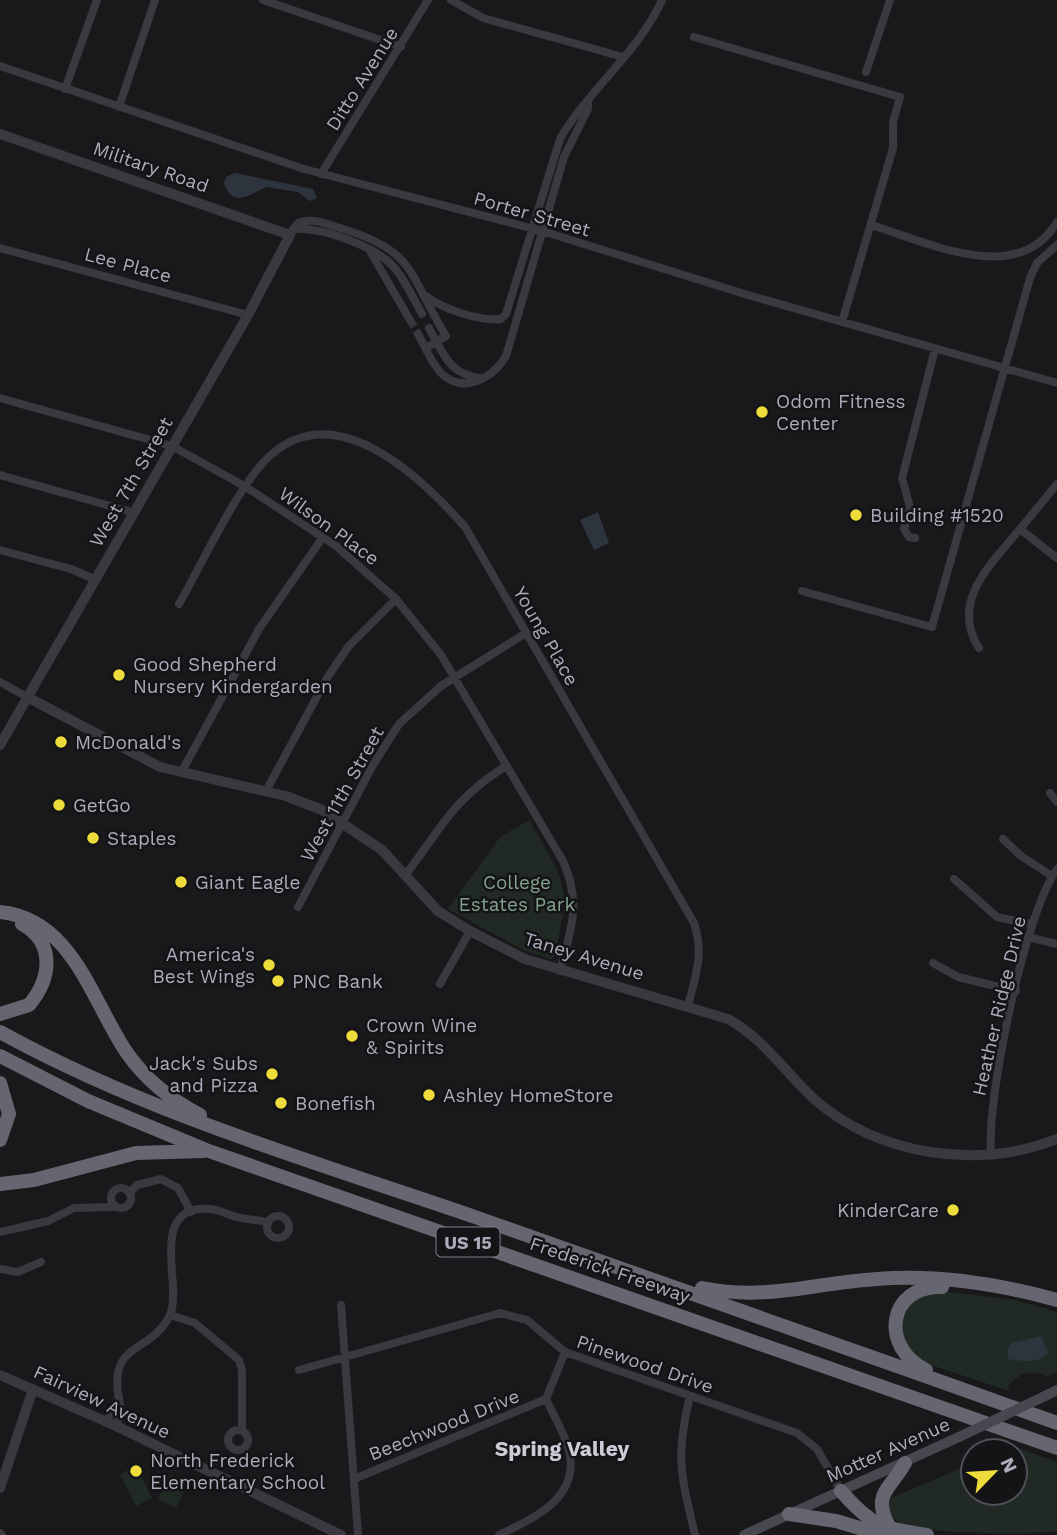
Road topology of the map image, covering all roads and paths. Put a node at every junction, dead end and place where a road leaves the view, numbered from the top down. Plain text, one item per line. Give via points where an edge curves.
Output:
1 (97, 0) edge
2 (155, 0) edge
3 (263, 0) edge
4 (428, 0) edge
5 (451, 0) edge
6 (662, 0) edge
7 (890, 0) edge
8 (694, 37) dead end
9 (401, 47) junction
10 (623, 57) junction
11 (0, 66) edge
12 (866, 72) dead end
13 (65, 89) junction
14 (588, 103) junction
15 (119, 107) junction
16 (0, 134) edge
17 (321, 174) junction
18 (1057, 222) edge
19 (871, 225) junction
20 (532, 229) junction
21 (542, 231) junction
22 (292, 232) junction
23 (1057, 245) edge
24 (363, 247) junction
25 (0, 248) edge
26 (424, 295) junction
27 (422, 314) dead end
28 (248, 316) junction
29 (411, 320) tunnel mouth
30 (842, 322) junction
31 (429, 328) tunnel mouth
32 (418, 334) tunnel mouth
33 (436, 341) junction
34 (426, 348) junction
35 (935, 349) junction
36 (1006, 368) junction
37 (485, 378) junction
38 (1057, 383) edge
39 (0, 398) edge
40 (172, 446) junction
41 (0, 475) edge
42 (1057, 484) edge
43 (246, 487) junction
44 (132, 512) junction
45 (1020, 529) junction
46 (323, 537) junction
47 (915, 538) dead end
48 (0, 550) edge
49 (1057, 558) edge
50 (94, 579) junction
51 (802, 591) dead end
52 (396, 599) junction
53 (179, 604) dead end
54 (526, 633) junction
55 (979, 648) dead end
56 (454, 677) junction
57 (0, 682) edge
58 (27, 697) junction
59 (0, 745) edge
60 (506, 766) junction
61 (181, 773) junction
62 (266, 791) junction
63 (1050, 793) dead end
64 (1057, 802) edge
65 (343, 822) junction
66 (1003, 839) dead end
67 (1055, 872) edge
68 (406, 874) junction
69 (954, 879) dead end
70 (298, 906) dead end
71 (0, 912) edge
72 (0, 920) edge
73 (1031, 924) junction
74 (470, 931) junction
75 (1028, 937) junction
76 (1057, 944) edge
77 (933, 963) dead end
78 (560, 971) junction
79 (440, 985) dead end
80 (1016, 991) junction
81 (688, 1005) junction
82 (0, 1013) edge
83 (0, 1032) edge
84 (0, 1056) edge
85 (0, 1083) edge
86 (1057, 1139) edge
87 (0, 1140) edge
88 (255, 1142) junction
89 (206, 1150) junction
90 (991, 1154) junction
91 (0, 1184) edge
92 (130, 1193) junction
93 (115, 1206) junction
94 (191, 1212) junction
95 (268, 1223) dead end
96 (0, 1232) edge
97 (41, 1262) dead end
98 (0, 1269) edge
99 (657, 1280) junction
100 (1057, 1300) edge
101 (341, 1305) dead end
102 (1057, 1309) edge
103 (170, 1315) junction
104 (565, 1352) junction
105 (344, 1358) junction
106 (299, 1370) dead end
107 (0, 1375) edge
108 (33, 1389) junction
109 (964, 1390) junction
110 (1057, 1390) edge
111 (690, 1396) junction
112 (546, 1399) junction
113 (1057, 1423) edge
114 (111, 1424) junction
115 (242, 1430) dead end
116 (1017, 1434) junction
117 (1057, 1448) edge
118 (1057, 1457) edge
119 (905, 1463) junction
120 (354, 1479) junction
121 (0, 1488) edge
122 (841, 1491) junction
123 (789, 1514) junction
124 (864, 1529) junction
125 (887, 1532) edge
126 (341, 1535) edge
127 (358, 1535) edge
128 (499, 1535) edge
129 (695, 1535) edge
130 (744, 1535) edge
131 (927, 1535) edge

1 - 13 street
2 - 15 street
3 - 9 street
4 - 9 street, Ditto Avenue
5 - 10 street via 483,18
6 - 10 street
7 - 12 street
8 - 19 street via 900,97
9 - 17 street, Ditto Avenue
10 - 14 street
11 - 13 street, Porter Street
13 - 15 street, Porter Street
14 - 20 street via 560,139
14 - 21 street via 564,157
15 - 17 street, Porter Street
16 - 22 street, Military Road
17 - 20 street, Porter Street
18 - 19 street via 1031,249 993,258
19 - 30 street
20 - 21 street, Porter Street
20 - 26 street via 501,319 436,304
21 - 30 street, Porter Street
21 - 37 street via 506,356
22 - 24 street via 320,231
22 - 26 street via 298,223 311,220 381,242 405,262
22 - 28 street, West 7th Street
23 - 36 street via 1037,263 1030,278
24 - 27 street via 396,269
24 - 29 street
25 - 28 street, Lee Place
26 - 33 street via 446,336
28 - 40 street, West 7th Street
30 - 35 street, Porter Street
31 - 33 street
32 - 34 street
33 - 34 street
33 - 37 street via 456,370
34 - 37 street via 443,375 464,384
35 - 36 street, Porter Street
35 - 47 street via 902,478 910,507 904,529
36 - 38 street, Porter Street
36 - 51 street via 932,627
39 - 40 street, Wilson Place
40 - 43 street, Wilson Place
40 - 44 street, West 7th Street
41 - 44 street
42 - 45 street
43 - 46 street, Wilson Place
43 - 53 street, Young Place
43 - 54 street, Young Place via 270,455 298,439 328,434 371,448 415,475 456,517
44 - 50 street, West 7th Street
45 - 49 street
45 - 55 street via 970,597 968,623
46 - 52 street, Wilson Place
46 - 61 street via 259,629
48 - 50 street
50 - 58 street, West 7th Street
52 - 56 street, Wilson Place
52 - 62 street via 348,648 327,678
54 - 56 street, West 11th Street
54 - 81 street, Young Place via 694,923 700,963
56 - 60 street, Wilson Place
56 - 65 street, West 11th Street via 398,724
57 - 58 street, Taney Avenue
58 - 59 street, West 7th Street
58 - 61 street, Taney Avenue via 160,767
60 - 68 street via 449,811
60 - 78 street, Wilson Place via 570,877 575,905
61 - 62 street, Taney Avenue
62 - 65 street, Taney Avenue via 307,803
63 - 64 street
65 - 68 street, Taney Avenue
65 - 70 street, West 11th Street
66 - 67 street via 1021,856
67 - 73 street, Heather Ridge Drive
68 - 74 street, Taney Avenue via 427,901
69 - 73 street via 998,917
71 - 88 highway via 32,920 61,944 127,1053 165,1094
72 - 82 highway via 32,931 48,964 42,989 29,1005
73 - 75 street, Heather Ridge Drive
74 - 78 street, Taney Avenue
74 - 79 street
75 - 76 street
75 - 80 street, Heather Ridge Drive
77 - 80 street via 958,976
78 - 81 street, Taney Avenue
80 - 90 street, Heather Ridge Drive via 990,1116
81 - 90 street, Taney Avenue via 743,1027 817,1101 861,1130 910,1148 952,1155
83 - 88 highway, Frederick Freeway / US 15 via 102,1082
84 - 89 highway, Frederick Freeway / US 15 via 88,1101
85 - 87 highway via 9,1114
86 - 90 street, Taney Avenue
88 - 99 highway, Frederick Freeway / US 15
89 - 91 highway via 136,1153 34,1180
89 - 116 highway, Frederick Freeway / US 15
92 - 93 street via 128,1205
92 - 93 street via 125,1188 115,1189 111,1198
92 - 94 street via 137,1185 161,1179 178,1188
93 - 96 street via 74,1208 48,1221
94 - 95 street via 214,1209
94 - 103 street via 178,1219 169,1239
97 - 98 street via 18,1272
99 - 100 highway via 719,1291 781,1293 904,1277 994,1285
99 - 109 highway, Frederick Freeway / US 15
101 - 105 street
102 - 109 highway via 1011,1296 939,1287 927,1287 906,1299 895,1327 900,1348 914,1363
103 - 114 street via 120,1362
103 - 115 street via 195,1324 239,1360 243,1370
104 - 105 street, Pinewood Drive via 527,1320 500,1313
104 - 111 street, Pinewood Drive
104 - 112 street
105 - 106 street, Pinewood Drive
105 - 120 street
107 - 108 street, Fairview Avenue
108 - 114 street, Fairview Avenue
108 - 121 street
109 - 113 highway, Frederick Freeway / US 15
110 - 119 main road, Motter Avenue, bridge
111 - 122 street, Pinewood Drive via 808,1439
111 - 129 street via 679,1455
112 - 120 street, Beechwood Drive
112 - 128 street via 570,1454 567,1481 545,1512
114 - 126 street, Fairview Avenue
116 - 117 highway, Frederick Freeway / US 15
116 - 118 highway
119 - 122 main road, Motter Avenue
119 - 125 highway via 880,1501
120 - 127 street
122 - 123 main road, Motter Avenue
122 - 124 highway via 844,1506
122 - 125 highway via 860,1514
123 - 124 highway
123 - 130 main road, Motter Avenue
124 - 125 highway
125 - 131 highway

